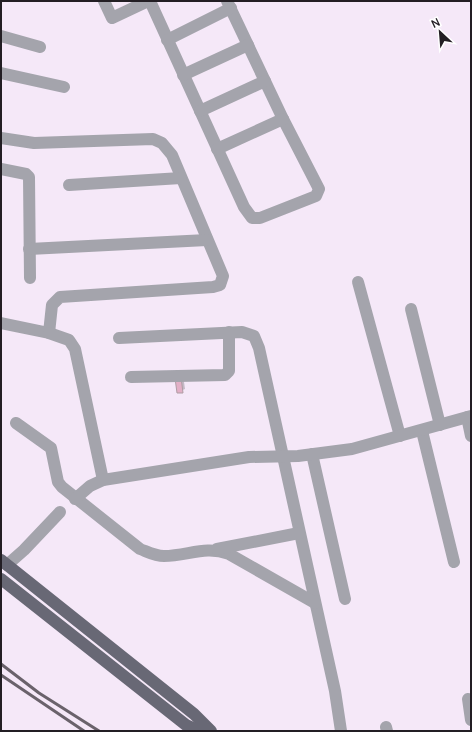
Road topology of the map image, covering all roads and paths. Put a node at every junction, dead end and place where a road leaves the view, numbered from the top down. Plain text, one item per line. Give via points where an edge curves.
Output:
1 (104, 1) edge
2 (149, 1) edge
3 (229, 4) edge
4 (1, 36) edge
5 (167, 40) junction
6 (248, 45) junction
7 (40, 47) dead end
8 (1, 73) edge
9 (183, 75) junction
10 (265, 81) junction
11 (64, 87) dead end
12 (200, 111) junction
13 (283, 119) junction
14 (1, 138) edge
15 (217, 149) junction
16 (1, 169) edge
17 (182, 178) junction
18 (69, 184) dead end
19 (207, 240) junction
20 (29, 249) junction
21 (30, 278) dead end
22 (358, 282) dead end
23 (411, 309) dead end
24 (1, 323) edge
25 (229, 332) junction
26 (49, 333) junction
27 (119, 338) dead end
28 (131, 377) dead end
29 (469, 417) edge
30 (16, 423) dead end
31 (440, 425) junction
32 (422, 431) junction
33 (400, 436) junction
34 (471, 436) edge
35 (312, 454) junction
36 (282, 456) junction
37 (103, 480) junction
38 (75, 499) junction
39 (60, 512) dead end
40 (299, 533) junction
41 (216, 549) junction
42 (4, 562) edge
43 (454, 562) dead end
44 (1, 579) edge
45 (345, 599) dead end
46 (315, 604) junction
47 (468, 699) dead end
48 (471, 720) edge
49 (210, 730) edge
50 (341, 731) edge

1 - 2 street via 112,18
2 - 5 street
3 - 5 street
3 - 6 street
4 - 7 street
5 - 9 street
6 - 9 street
6 - 10 street
8 - 11 street
9 - 12 street
10 - 12 street
10 - 13 street
12 - 15 street
13 - 15 street
13 - 15 street via 318,184 316,196 260,218 252,218 244,207
14 - 17 street via 34,143 153,139 162,143 172,155
16 - 20 street via 26,174 29,177
17 - 18 street
17 - 19 street
19 - 20 street
19 - 26 street via 223,276 220,285 60,297 52,304
20 - 21 street
22 - 33 street
23 - 31 street
24 - 26 street
25 - 27 street
25 - 28 street via 229,371 225,375
25 - 36 street via 242,332 254,336 257,342
26 - 37 street via 69,340 75,349
29 - 31 street
29 - 34 street
30 - 38 street via 51,448 58,482
31 - 32 street
32 - 33 street
32 - 43 street
33 - 35 street via 352,449
35 - 36 street
35 - 45 street
36 - 37 street via 249,457
36 - 40 street
37 - 38 street via 90,486
38 - 41 street via 140,549 152,554 164,556
39 - 42 street via 24,550
40 - 41 street
40 - 46 street
41 - 46 street
42 - 49 main road via 194,714
44 - 49 main road via 186,726
46 - 50 street via 335,691
47 - 48 street

